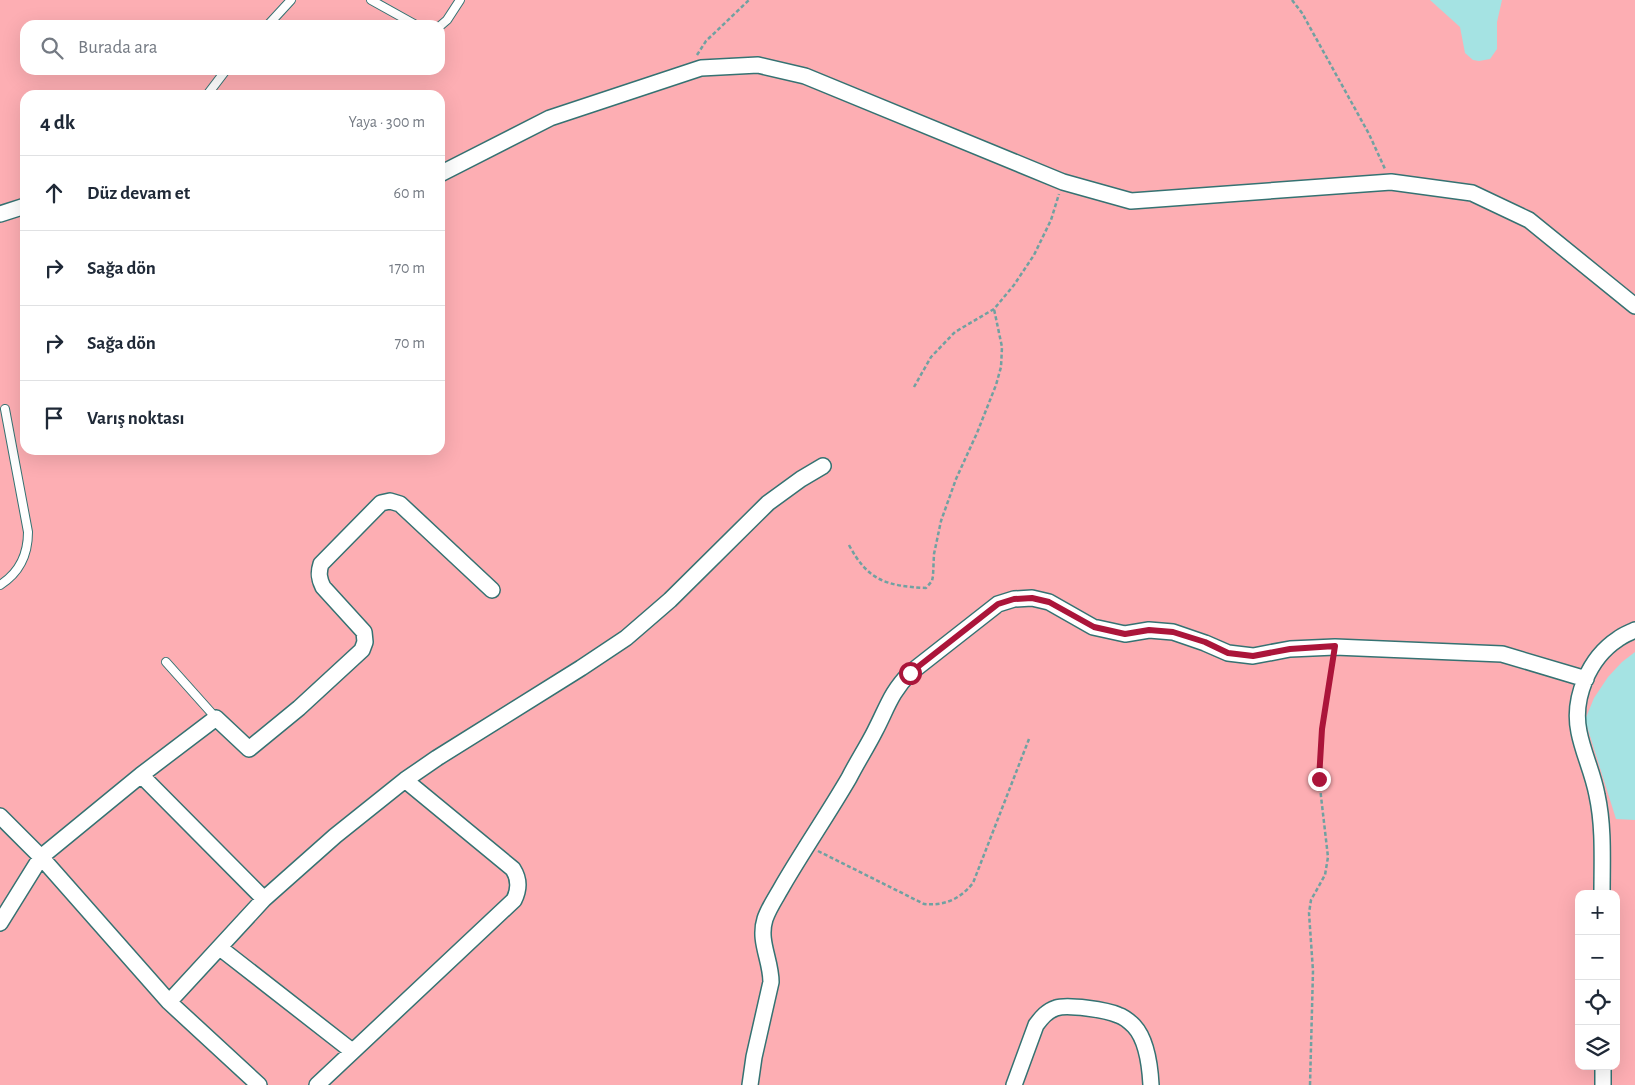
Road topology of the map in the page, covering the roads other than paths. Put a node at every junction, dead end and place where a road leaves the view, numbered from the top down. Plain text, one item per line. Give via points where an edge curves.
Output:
1 (291, 0) edge
2 (371, 0) edge
3 (460, 0) edge
4 (273, 20) edge
5 (407, 20) edge
6 (445, 22) edge
7 (222, 75) edge
8 (211, 90) edge
9 (445, 171) edge
10 (20, 208) edge
11 (0, 214) edge
12 (1635, 306) edge
13 (5, 409) dead end
14 (823, 466) dead end
15 (0, 585) edge
16 (492, 590) dead end
17 (1635, 630) edge
18 (166, 662) dead end
19 (1586, 679) junction
20 (216, 718) junction
21 (141, 775) junction
22 (405, 780) junction
23 (0, 816) edge
24 (41, 857) junction
25 (1602, 890) edge
26 (264, 900) junction
27 (0, 922) edge
28 (220, 948) junction
29 (169, 1002) junction
30 (352, 1051) junction
31 (1603, 1070) edge
32 (259, 1085) edge
33 (317, 1085) edge
34 (750, 1085) edge
35 (1014, 1085) edge
36 (1151, 1085) edge
37 (1603, 1085) edge

1 - 4 lane
2 - 5 lane
3 - 6 lane
7 - 8 lane
9 - 12 street via 550,118 701,68 758,65 805,76 1063,182 1131,201 1391,182 1472,193 1530,220
10 - 11 street
13 - 15 lane via 28,541 21,564
14 - 22 street via 768,503 670,600 626,638
16 - 20 street via 400,504 385,501 320,564 318,572 322,587 364,632 362,650 249,749
17 - 19 street via 1617,639 1595,661
18 - 20 lane
19 - 25 street via 1580,688 1576,711 1600,816
19 - 34 street via 1502,654 1335,646 1253,656 1228,653 1173,632 1149,630 1125,634 1094,627 1049,602 1032,598 998,604 899,684 845,784 766,916 763,943 772,982
20 - 21 street
21 - 24 street
21 - 26 street
22 - 26 street via 335,836
22 - 30 street via 513,869 518,878 518,889 514,900
23 - 24 street
24 - 27 street
24 - 29 street
26 - 28 street
28 - 29 street
28 - 30 street
29 - 32 street
30 - 33 street
31 - 37 street
35 - 36 street via 1036,1025 1049,1011 1068,1005 1116,1014 1136,1028 1145,1047

